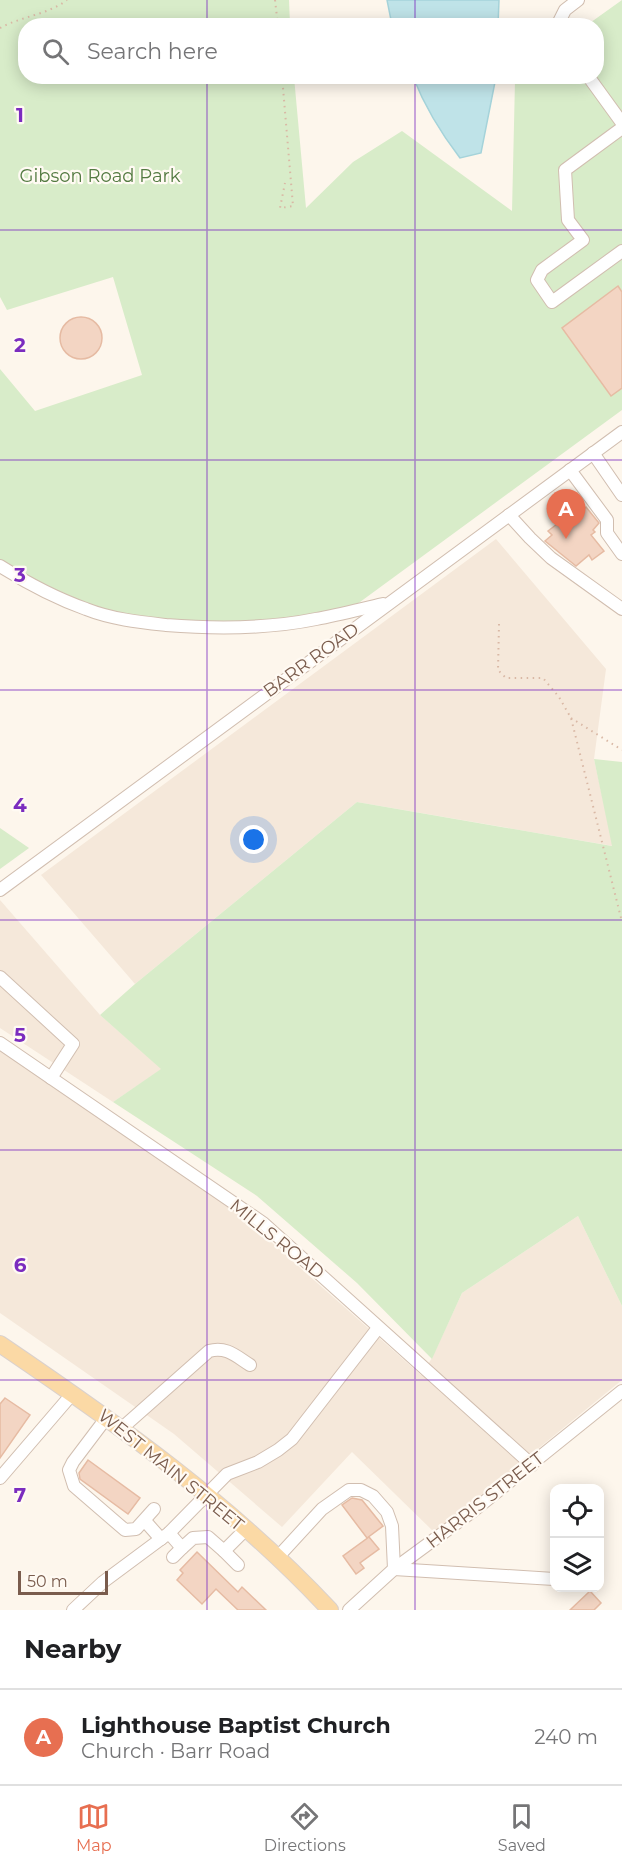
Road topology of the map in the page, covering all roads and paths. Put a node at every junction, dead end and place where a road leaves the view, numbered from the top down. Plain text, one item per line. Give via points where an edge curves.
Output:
1 (67, 0) edge
2 (275, 0) edge
3 (578, 0) edge
4 (24, 18) edge
5 (277, 18) edge
6 (561, 18) edge
7 (18, 20) edge
8 (0, 28) edge
9 (283, 84) edge
10 (594, 84) edge
11 (622, 123) edge
12 (622, 128) edge
13 (285, 183) dead end
14 (622, 251) edge
15 (622, 432) edge
16 (593, 453) junction
17 (570, 470) junction
18 (622, 495) edge
19 (509, 515) junction
20 (622, 554) edge
21 (0, 567) edge
22 (390, 603) junction
23 (622, 609) edge
24 (499, 624) dead end
25 (571, 718) junction
26 (622, 750) edge
27 (0, 890) edge
28 (622, 922) edge
29 (0, 977) edge
30 (0, 1043) edge
31 (51, 1078) junction
32 (378, 1328) junction
33 (0, 1344) edge
34 (250, 1365) dead end
35 (622, 1390) edge
36 (73, 1393) junction
37 (107, 1417) junction
38 (122, 1428) junction
39 (532, 1465) junction
40 (0, 1478) edge
41 (208, 1495) junction
42 (154, 1509) dead end
43 (145, 1521) junction
44 (246, 1529) junction
45 (165, 1536) junction
46 (182, 1548) junction
47 (224, 1551) junction
48 (172, 1557) dead end
49 (277, 1558) junction
50 (238, 1565) dead end
51 (394, 1569) junction
52 (550, 1579) edge
53 (323, 1607) edge
54 (73, 1610) edge
55 (349, 1610) edge

1 - 4 path via 51,10
2 - 5 path
3 - 6 street
7 - 8 path
9 - 13 path via 293,206 280,208
10 - 11 street
12 - 14 street via 565,170 568,220 583,240 542,270 537,280 552,302
15 - 16 street, BARR ROAD
16 - 17 street, BARR ROAD
16 - 18 street
17 - 19 street, BARR ROAD
17 - 20 street via 607,520 607,533
19 - 22 street, BARR ROAD
19 - 23 street via 551,558
21 - 22 street via 79,607 143,623 281,625
22 - 27 street, BARR ROAD
24 - 25 path via 498,670 506,678 543,678
25 - 26 path
25 - 28 path
29 - 31 street via 73,1044
30 - 31 street, MILLS ROAD
31 - 32 street, MILLS ROAD via 263,1223
32 - 39 street, MILLS ROAD
32 - 41 street via 292,1439 258,1462 226,1474
33 - 36 main road, WEST MAIN STREET
34 - 38 street via 230,1351 209,1351
35 - 39 street, HARRIS STREET
36 - 37 main road, WEST MAIN STREET
36 - 40 street
37 - 38 main road, WEST MAIN STREET
37 - 43 street via 73,1462 70,1478 79,1492 125,1530 136,1529
38 - 41 main road, WEST MAIN STREET
39 - 51 street, HARRIS STREET
41 - 44 main road, WEST MAIN STREET
41 - 45 street
42 - 43 street
43 - 45 street
44 - 47 street
44 - 49 main road, WEST MAIN STREET
45 - 46 street
45 - 54 street
46 - 47 street via 193,1538 208,1537
46 - 48 street
47 - 50 street
49 - 51 street via 322,1509 349,1490 361,1490 387,1512 392,1526
49 - 53 main road, WEST MAIN STREET
51 - 52 street
51 - 55 street, HARRIS STREET

